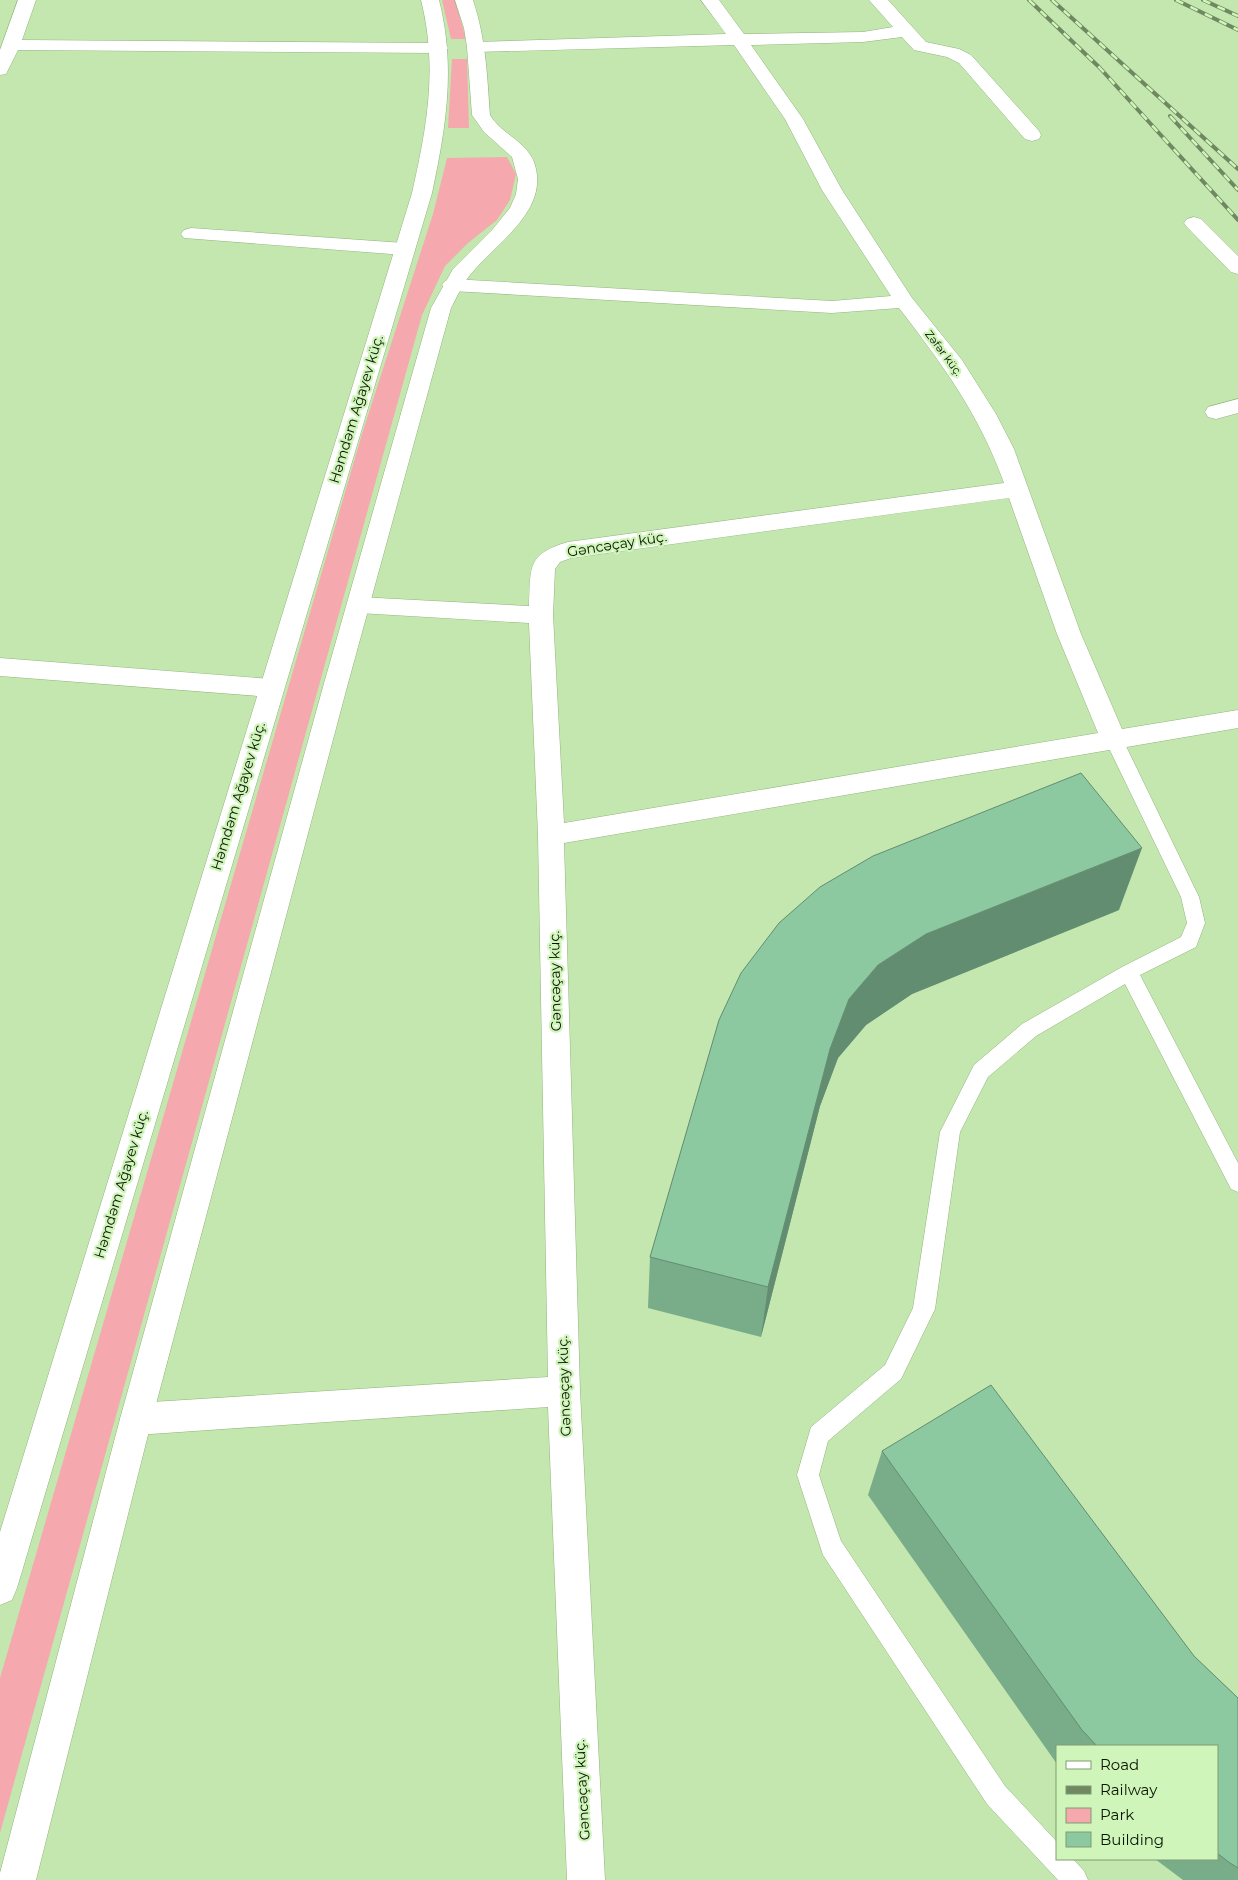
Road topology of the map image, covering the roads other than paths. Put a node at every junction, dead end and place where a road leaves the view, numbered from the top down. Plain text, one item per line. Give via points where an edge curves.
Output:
1 (26, 0) edge
2 (430, 0) edge
3 (464, 0) edge
4 (710, 0) edge
5 (878, 0) edge
6 (906, 31) junction
7 (739, 39) junction
8 (11, 44) junction
9 (476, 47) junction
10 (439, 48) junction
11 (0, 70) edge
12 (1032, 135) dead end
13 (1194, 223) dead end
14 (191, 234) dead end
15 (404, 249) junction
16 (1238, 268) edge
17 (452, 285) junction
18 (904, 301) junction
19 (1238, 406) edge
20 (1216, 412) dead end
21 (1018, 489) junction
22 (359, 605) junction
23 (542, 615) junction
24 (0, 667) edge
25 (271, 688) junction
26 (1238, 720) edge
27 (1114, 740) junction
28 (551, 835) junction
29 (1130, 972) junction
30 (1238, 1183) edge
31 (564, 1391) junction
32 (136, 1419) junction
33 (0, 1588) edge
34 (1056, 1860) edge
35 (1056, 1860) edge
36 (17, 1880) edge
37 (586, 1880) edge
38 (1075, 1880) edge

1 - 8 street
2 - 10 street, Həmdəm Ağayev küç.
3 - 9 street
4 - 7 street, Zəfər küç.
5 - 6 street
6 - 7 street via 863,37
6 - 12 street via 920,46 965,59
7 - 9 street
7 - 18 street, Zəfər küç. via 794,119 832,190
8 - 10 street
8 - 11 street
9 - 10 street
9 - 17 street via 482,115 486,125 524,161 526,192 521,206 508,224
10 - 15 street, Həmdəm Ağayev küç. via 438,110 432,148
13 - 16 street
14 - 15 street
15 - 25 street, Həmdəm Ağayev küç.
17 - 18 street via 832,307
17 - 22 street via 441,308
18 - 21 street, Zəfər küç. via 954,365 985,414
19 - 20 street
21 - 23 street, Gəncəçay küç. via 568,550 552,556 543,568
21 - 27 street, Zəfər küç. via 1069,634
22 - 23 street
22 - 32 street
23 - 28 street, Gəncəçay küç.
24 - 25 street
25 - 33 street, Həmdəm Ağayev küç.
26 - 27 street
27 - 28 street
27 - 29 lane via 1190,897 1196,923 1188,942
28 - 31 street, Gəncəçay küç.
29 - 30 lane
29 - 35 lane via 1029,1030 981,1071 950,1132 924,1309 893,1372 819,1435 808,1475 831,1547 996,1796
31 - 32 street
31 - 37 street, Gəncəçay küç.
32 - 36 street
34 - 38 lane

